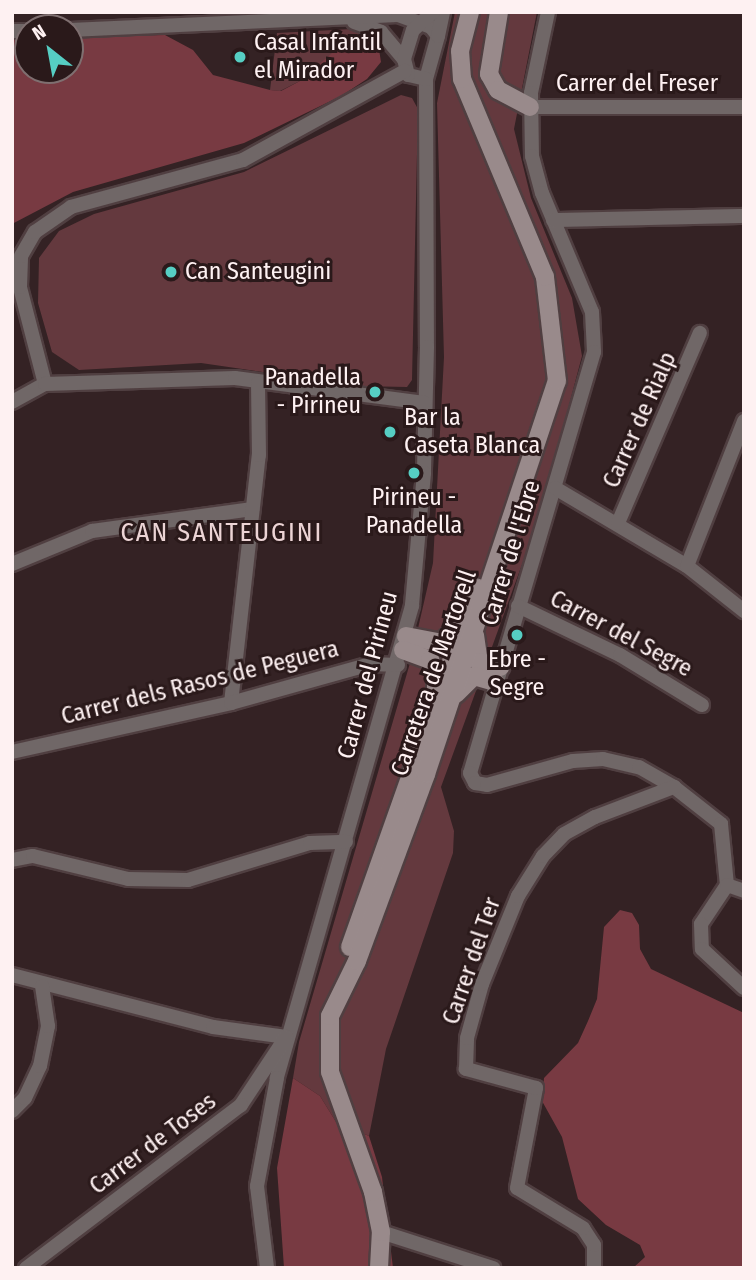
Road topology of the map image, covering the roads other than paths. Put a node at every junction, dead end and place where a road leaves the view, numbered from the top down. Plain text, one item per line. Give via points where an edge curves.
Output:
1 (433, 12) edge
2 (443, 12) edge
3 (470, 12) edge
4 (499, 12) edge
5 (548, 12) edge
6 (342, 19) junction
7 (422, 25) junction
8 (84, 29) edge
9 (438, 36) junction
10 (405, 65) junction
11 (426, 79) junction
12 (530, 107) junction
13 (744, 107) edge
14 (744, 216) edge
15 (553, 220) junction
16 (700, 334) dead end
17 (555, 356) junction
18 (258, 383) junction
19 (45, 384) junction
20 (12, 401) edge
21 (424, 403) junction
22 (744, 421) edge
23 (555, 488) junction
24 (253, 509) junction
25 (618, 523) junction
26 (12, 564) edge
27 (687, 566) junction
28 (477, 586) junction
29 (518, 606) junction
30 (744, 611) edge
31 (471, 622) junction
32 (402, 650) junction
33 (472, 667) junction
34 (497, 674) junction
35 (231, 703) junction
36 (442, 704) junction
37 (702, 705) dead end
38 (12, 752) edge
39 (674, 787) junction
40 (346, 842) junction
41 (12, 860) edge
42 (727, 885) junction
43 (744, 891) edge
44 (12, 975) edge
45 (42, 986) junction
46 (744, 988) edge
47 (286, 1037) junction
48 (12, 1111) edge
49 (381, 1232) junction
50 (26, 1268) edge
51 (267, 1268) edge
52 (379, 1268) edge
53 (493, 1268) edge
54 (594, 1268) edge

1 - 7 street
2 - 9 street, Carrer del Pirineu
3 - 17 main road, Carretera de Martorell via 460,51 462,79 545,277
4 - 12 main road via 489,74 498,90
5 - 12 street, Carrer de l'Ebre
6 - 7 street via 398,15
6 - 8 street
6 - 10 street via 381,32
7 - 9 street
7 - 10 street via 411,34
9 - 11 street, Carrer del Pirineu
10 - 11 street via 416,80
10 - 19 street via 243,160 71,207 35,232 21,256 20,287
11 - 21 street, Carrer del Pirineu
12 - 13 street, Carrer del Freser
12 - 15 street, Carrer de l'Ebre via 534,164
14 - 15 street
15 - 23 street, Carrer de l'Ebre via 592,312 595,338 588,382
16 - 25 street, Carrer de Rialp
17 - 28 main road
17 - 31 main road, Carretera de Martorell via 557,381
18 - 19 street via 235,378
18 - 21 street
18 - 24 street via 259,456
19 - 20 street
21 - 32 street, Carrer del Pirineu via 419,561
22 - 27 street
23 - 25 street
23 - 29 street, Carrer de l'Ebre
24 - 26 street via 92,531
24 - 35 street
25 - 27 street
27 - 30 street
28 - 31 main road
28 - 33 main road via 475,607 459,653
29 - 34 street, Carrer de l'Ebre
29 - 37 street, Carrer del Segre via 620,655
31 - 32 main road via 441,643
31 - 33 main road, Carretera de Martorell
31 - 36 main road, Carretera de Martorell
32 - 35 street, Carrer dels Rasos de Peguera
32 - 36 main road via 422,655 433,664
32 - 40 street, Carrer del Pirineu
33 - 34 main road
33 - 36 main road
34 - 39 street, Carrer de l'Ebre via 470,764 475,783 494,784 573,761 603,759 639,767
35 - 38 street, Carrer dels Rasos de Peguera
36 - 49 main road, Carretera de Martorell via 384,893 357,961 334,1002 328,1030 330,1072 370,1181
39 - 42 street via 721,824
39 - 54 street, Carrer del Ter via 595,817 564,834 543,856 518,896 482,984 467,1038 466,1069 536,1087 517,1188 583,1228 594,1245
40 - 41 street via 310,844 188,880 128,879 33,856
40 - 47 street, Carrer del Pirineu
42 - 43 street
42 - 46 street via 701,924 702,949
44 - 45 street
45 - 47 street via 213,1027
45 - 48 street via 48,1026 40,1066 25,1098
47 - 50 street, Carrer de Toses via 241,1105
47 - 51 street, Carrer del Pirineu via 257,1185
49 - 52 main road, Carretera de Martorell
49 - 53 street

